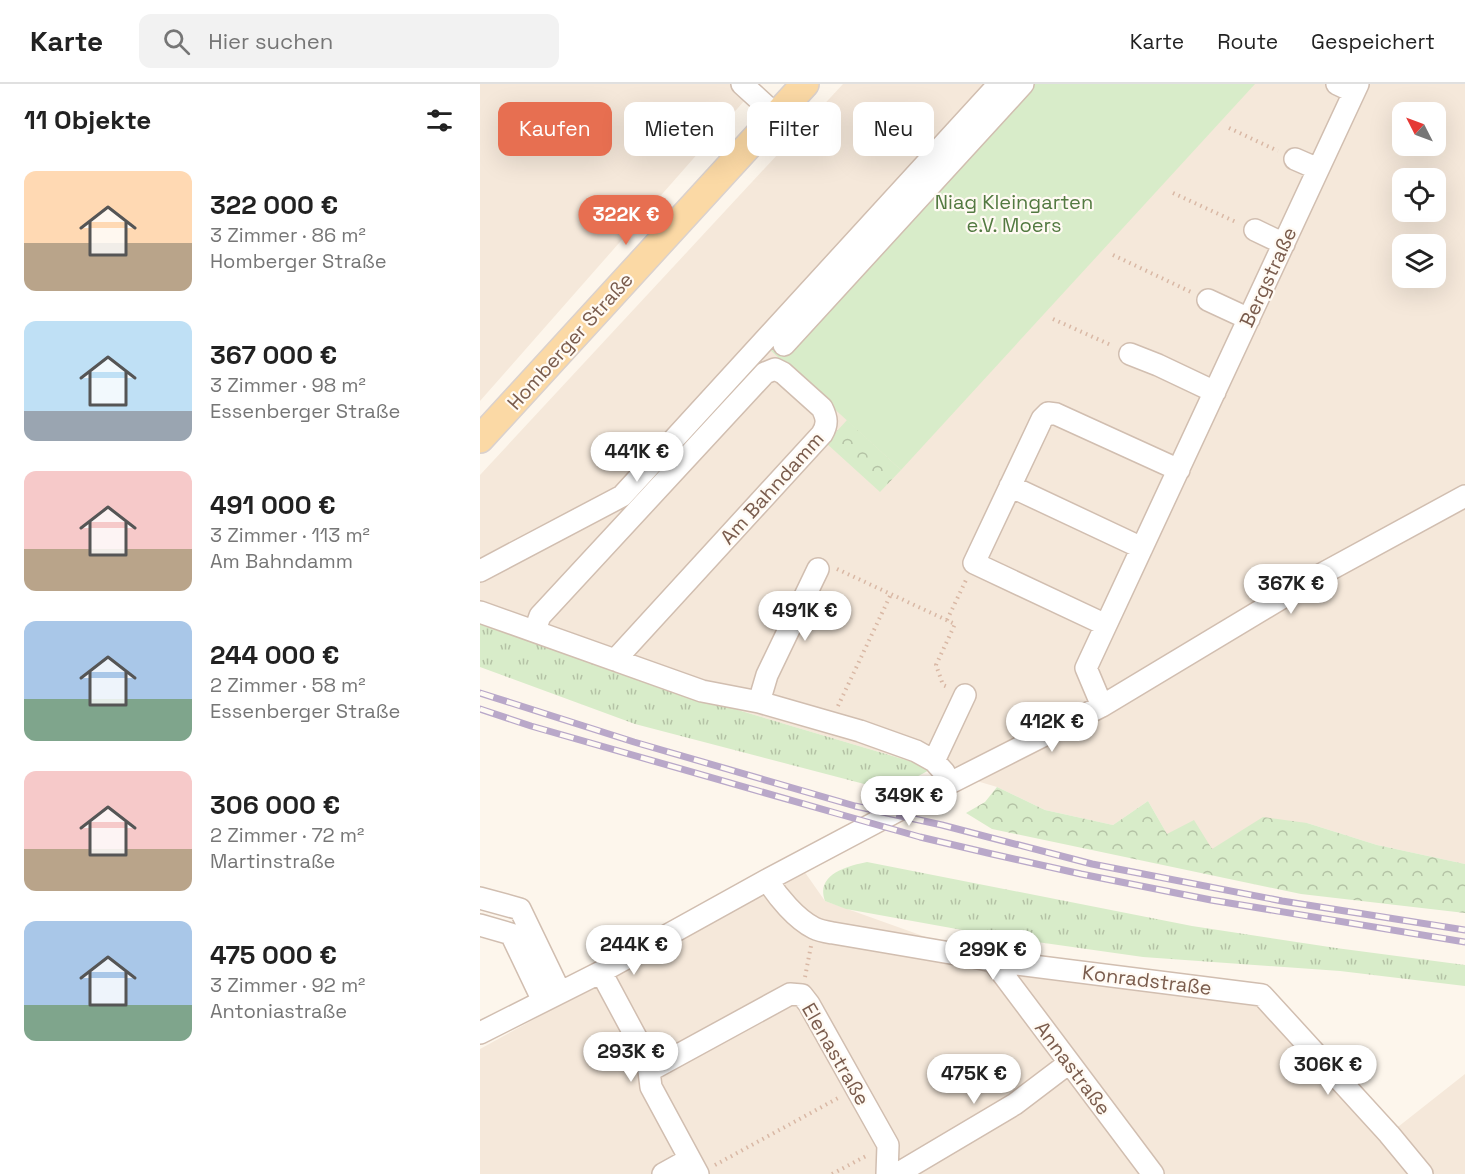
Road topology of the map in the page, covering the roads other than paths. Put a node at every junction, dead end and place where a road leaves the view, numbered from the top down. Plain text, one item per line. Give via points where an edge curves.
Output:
1 (742, 84) edge
2 (805, 84) edge
3 (999, 84) edge
4 (1023, 84) edge
5 (1349, 87) edge
6 (762, 102) edge
7 (789, 102) edge
8 (747, 148) edge
9 (1295, 159) road end
10 (1318, 170) junction
11 (1255, 230) road end
12 (1284, 244) junction
13 (1208, 300) road end
14 (1249, 319) junction
15 (784, 345) dead end
16 (1130, 354) road end
17 (1215, 392) junction
18 (480, 439) edge
19 (1179, 470) junction
20 (1010, 486) junction
21 (1465, 495) edge
22 (1142, 548) junction
23 (819, 569) road end
24 (480, 571) edge
25 (480, 612) edge
26 (1106, 625) junction
27 (535, 630) junction
28 (615, 660) junction
29 (965, 695) road end
30 (759, 702) junction
31 (1101, 706) junction
32 (934, 761) junction
33 (950, 783) junction
34 (767, 880) junction
35 (480, 898) edge
36 (480, 925) edge
37 (993, 961) junction
38 (601, 972) junction
39 (552, 996) junction
40 (480, 1033) edge
41 (1069, 1063) junction
42 (649, 1071) junction
43 (699, 1167) edge
44 (663, 1174) edge
45 (887, 1174) edge
46 (897, 1174) edge
47 (1153, 1174) edge
48 (1422, 1174) edge

1 - 6 street
2 - 7 main road, Homberger Straße
3 - 24 street via 622,496
4 - 15 street
5 - 10 street, Bergstraße
8 - 18 main road, Homberger Straße
9 - 10 street
10 - 12 street, Bergstraße
11 - 12 street
12 - 14 street, Bergstraße
13 - 14 street
14 - 17 street, Bergstraße
16 - 17 street
17 - 19 street, Bergstraße
19 - 20 street via 1048,413
19 - 22 street, Bergstraße
20 - 22 street
20 - 26 street via 974,562
21 - 31 street via 1320,575
22 - 26 street, Bergstraße
23 - 30 street via 766,675
25 - 27 street
26 - 31 street, Bergstraße via 1086,668
27 - 28 street
27 - 28 street, Am Bahndamm via 540,616 765,373 775,369 783,373 822,408 827,426
28 - 30 street via 702,691
29 - 32 street
30 - 32 street via 860,731
31 - 33 street
32 - 33 street
33 - 34 street
34 - 37 street, Konradstraße via 777,895 814,928
34 - 38 street
35 - 39 street via 520,909
36 - 39 street via 511,934
37 - 41 street, Annastraße
37 - 48 street, Konradstraße via 1262,995
38 - 39 street
38 - 42 street via 645,1054
39 - 40 street
41 - 46 street via 1014,1104
41 - 47 street, Annastraße
42 - 43 street via 651,1087
42 - 45 street, Elenastraße via 790,994 802,995 888,1145
43 - 44 street

